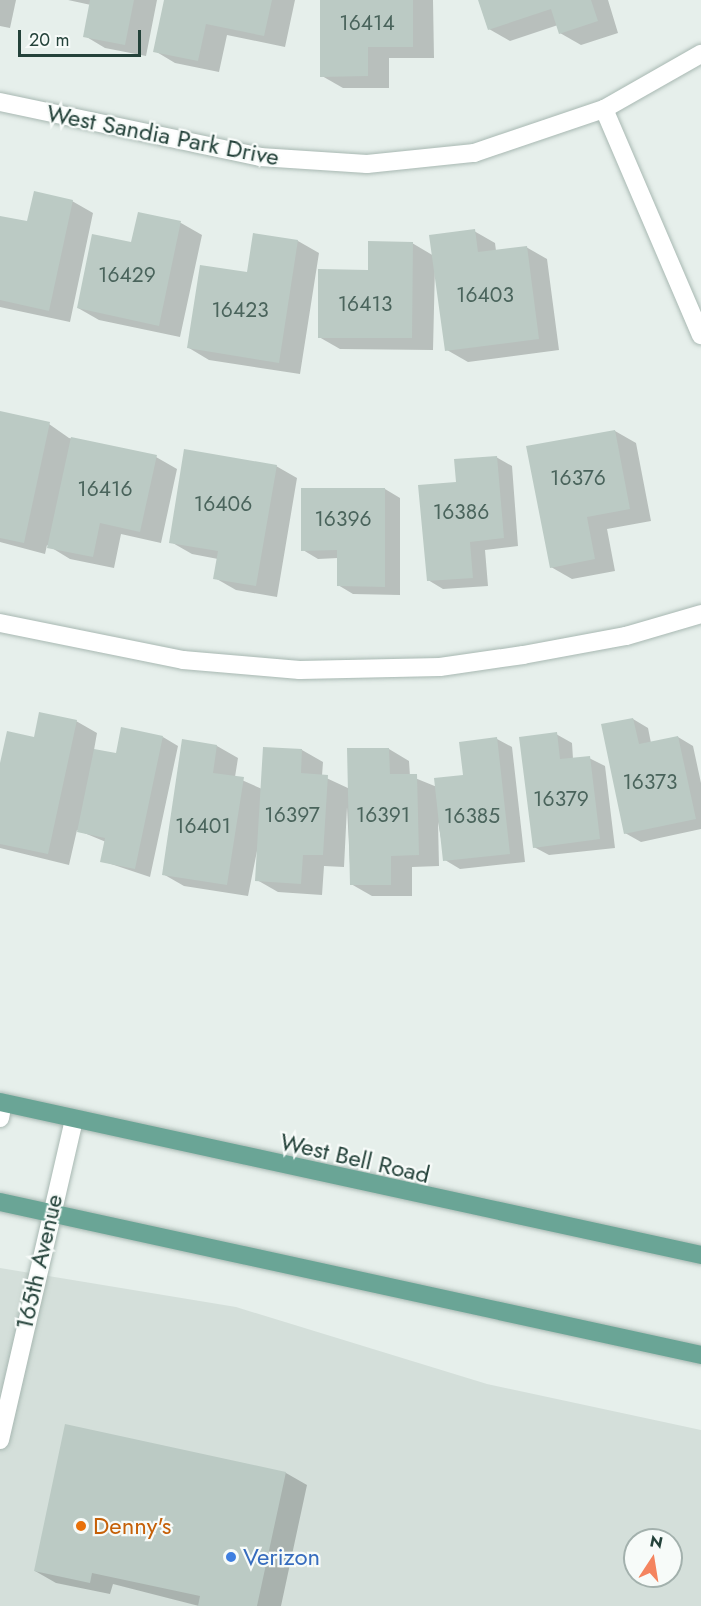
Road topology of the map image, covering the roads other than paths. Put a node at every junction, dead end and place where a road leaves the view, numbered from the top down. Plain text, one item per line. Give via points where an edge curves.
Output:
1 (701, 54) edge
2 (0, 102) edge
3 (604, 109) junction
4 (701, 335) edge
5 (701, 614) edge
6 (0, 623) edge
7 (1, 1108) edge
8 (74, 1120) junction
9 (0, 1203) edge
10 (50, 1213) junction
11 (701, 1255) edge
12 (701, 1355) edge
13 (0, 1440) edge

1 - 3 street, West Sandia Park Drive
2 - 3 street, West Sandia Park Drive via 260,157 367,164 474,153
3 - 4 street
5 - 6 street via 626,636 440,667 300,670 183,660
7 - 8 main road, West Bell Road
8 - 10 street, 165th Avenue
8 - 11 main road, West Bell Road
9 - 10 main road
10 - 12 main road
10 - 13 street, 165th Avenue

